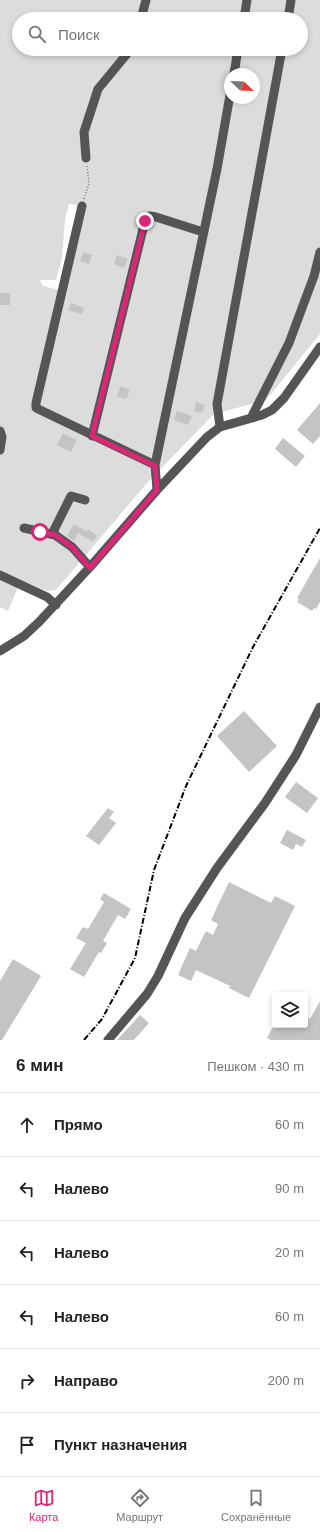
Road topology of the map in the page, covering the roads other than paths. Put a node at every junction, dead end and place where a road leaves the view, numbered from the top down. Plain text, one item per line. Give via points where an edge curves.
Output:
1 (146, 0) edge
2 (247, 0) edge
3 (291, 0) edge
4 (143, 12) edge
5 (245, 12) edge
6 (289, 12) edge
7 (124, 56) edge
8 (237, 56) edge
9 (281, 56) edge
10 (235, 68) edge
11 (228, 104) edge
12 (86, 158) road end
13 (82, 206) road end
14 (203, 232) junction
15 (320, 252) edge
16 (320, 346) edge
17 (251, 418) junction
18 (220, 427) junction
19 (0, 431) edge
20 (92, 436) junction
21 (0, 450) edge
22 (155, 466) junction
23 (157, 490) junction
24 (86, 500) dead end
25 (24, 528) dead end
26 (55, 535) junction
27 (90, 568) junction
28 (0, 575) edge
29 (56, 605) junction
30 (0, 650) edge
31 (320, 707) edge
32 (108, 1040) edge

1 - 4 street
2 - 5 street
3 - 6 street
7 - 12 street via 98,89 84,132
8 - 10 street
9 - 18 street via 217,404
11 - 14 street
13 - 20 street via 36,408
14 - 20 street via 156,217 150,216 145,221
14 - 22 street
15 - 17 street via 314,276 289,343
16 - 17 street via 284,398 272,410
17 - 18 street
18 - 23 street via 207,437
19 - 21 street
20 - 22 street
22 - 23 street
23 - 27 street
24 - 26 street via 71,496 54,530
25 - 26 street
26 - 27 street via 72,547
27 - 29 street
28 - 29 street via 47,597
29 - 30 street via 24,636
31 - 32 street via 296,755 185,918 147,994

